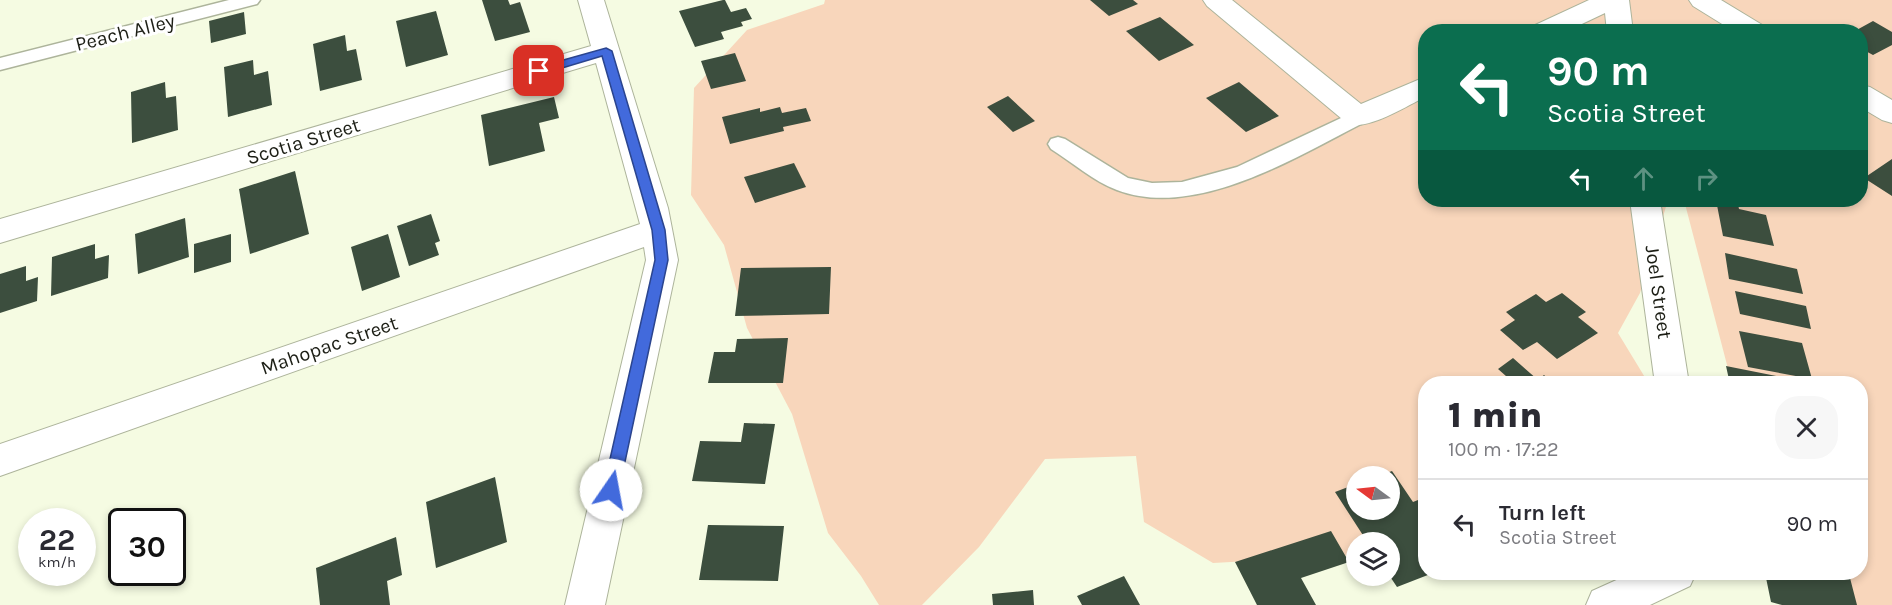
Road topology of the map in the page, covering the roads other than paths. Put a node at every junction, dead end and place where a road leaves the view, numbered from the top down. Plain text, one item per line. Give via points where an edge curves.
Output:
1 (251, 0) edge
2 (591, 0) edge
3 (1216, 0) edge
4 (1610, 0) edge
5 (1616, 0) edge
6 (1702, 0) edge
7 (1559, 24) edge
8 (1619, 24) edge
9 (1742, 24) edge
10 (606, 51) junction
11 (0, 64) edge
12 (1418, 89) edge
13 (1868, 99) edge
14 (1892, 113) edge
15 (1358, 117) junction
16 (1058, 144) dead end
17 (1646, 207) edge
18 (658, 230) junction
19 (0, 231) edge
20 (1671, 376) edge
21 (0, 460) edge
22 (1661, 580) edge
23 (585, 605) edge
24 (1606, 605) edge

1 - 11 lane, Peach Alley
2 - 10 street
3 - 15 street
4 - 7 street
5 - 8 street
6 - 9 street
10 - 18 street
10 - 19 street, Scotia Street
12 - 15 street
13 - 14 street
15 - 16 lane via 1227,178 1185,190 1155,191 1124,185
17 - 20 street, Joel Street
18 - 21 street, Mahopac Street
18 - 23 street via 662,260
22 - 24 street

